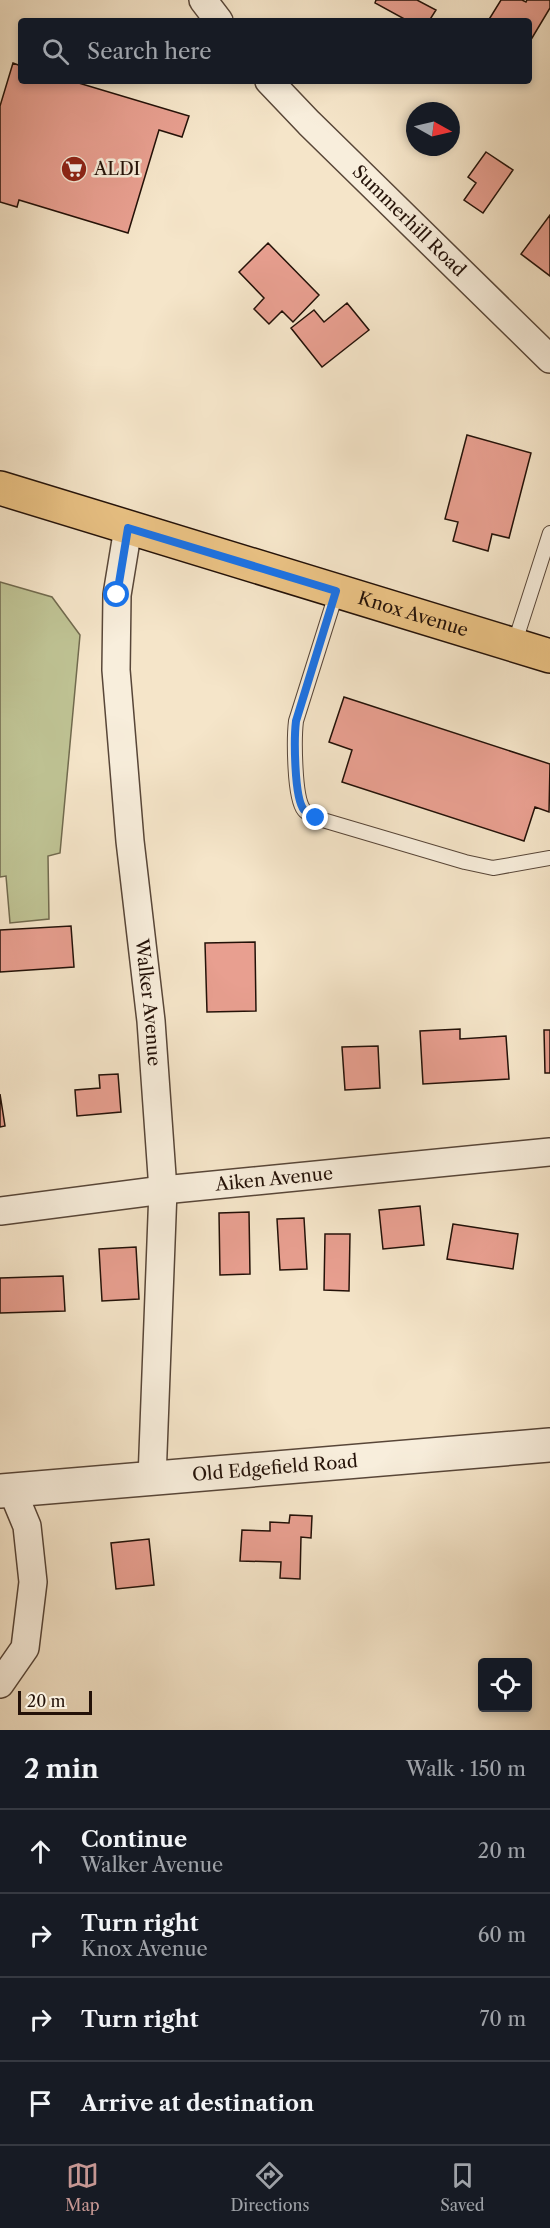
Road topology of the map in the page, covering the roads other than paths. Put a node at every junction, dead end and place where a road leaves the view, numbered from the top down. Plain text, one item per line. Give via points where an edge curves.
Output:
1 (203, 0) edge
2 (217, 18) edge
3 (272, 84) edge
4 (550, 359) edge
5 (0, 488) edge
6 (128, 528) junction
7 (550, 533) edge
8 (336, 591) junction
9 (514, 645) junction
10 (550, 656) edge
11 (550, 858) edge
12 (550, 1152) edge
13 (163, 1190) junction
14 (0, 1211) edge
15 (550, 1445) edge
16 (152, 1479) junction
17 (6, 1490) edge
18 (0, 1684) edge

1 - 2 street
3 - 4 street, Summerhill Road
5 - 6 main road, Knox Avenue
6 - 8 main road, Knox Avenue
6 - 13 street, Walker Avenue via 117,595 116,670 130,841 151,1021
7 - 9 lane
8 - 9 main road, Knox Avenue
8 - 11 lane via 296,721 294,743 303,810 316,818 494,868
9 - 10 main road, Knox Avenue
12 - 13 street, Aiken Avenue
13 - 14 street, Aiken Avenue
13 - 16 street, Walker Avenue
15 - 16 street, Old Edgefield Road
16 - 17 street, Old Edgefield Road
17 - 18 street via 27,1526 33,1582 25,1648

